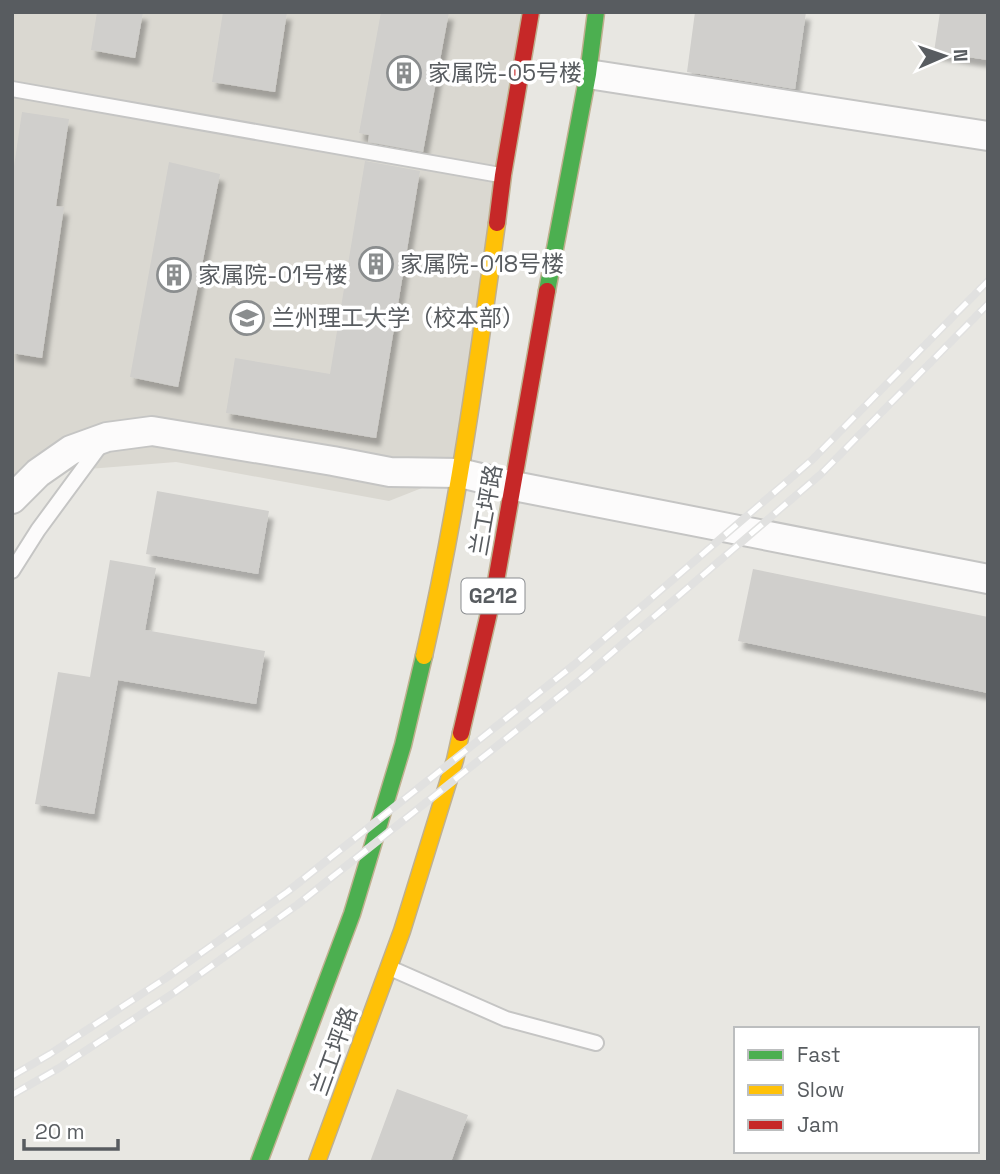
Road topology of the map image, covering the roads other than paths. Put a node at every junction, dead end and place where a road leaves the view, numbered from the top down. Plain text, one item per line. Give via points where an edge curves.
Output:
1 (531, 12) edge
2 (596, 12) edge
3 (588, 74) junction
4 (12, 89) edge
5 (988, 136) edge
6 (503, 175) junction
7 (107, 437) junction
8 (460, 473) junction
9 (514, 486) junction
10 (12, 499) edge
11 (12, 571) edge
12 (988, 579) edge
13 (389, 968) junction
14 (596, 1043) dead end
15 (259, 1162) edge
16 (317, 1162) edge

1 - 6 highway, 兰工坪路 / G212
2 - 3 highway, 兰工坪路 / G212
3 - 5 street
3 - 9 highway, 兰工坪路 / G212
4 - 6 lane
6 - 8 highway, 兰工坪路 / G212
7 - 8 street via 152,431 390,472
7 - 10 street via 71,450
7 - 11 lane
8 - 9 street
8 - 15 highway, 兰工坪路 / G212 via 442,576 403,745 352,914
9 - 12 street
9 - 13 highway, 兰工坪路 / G212 via 455,760
13 - 14 lane via 506,1019
13 - 16 highway, 兰工坪路 / G212

